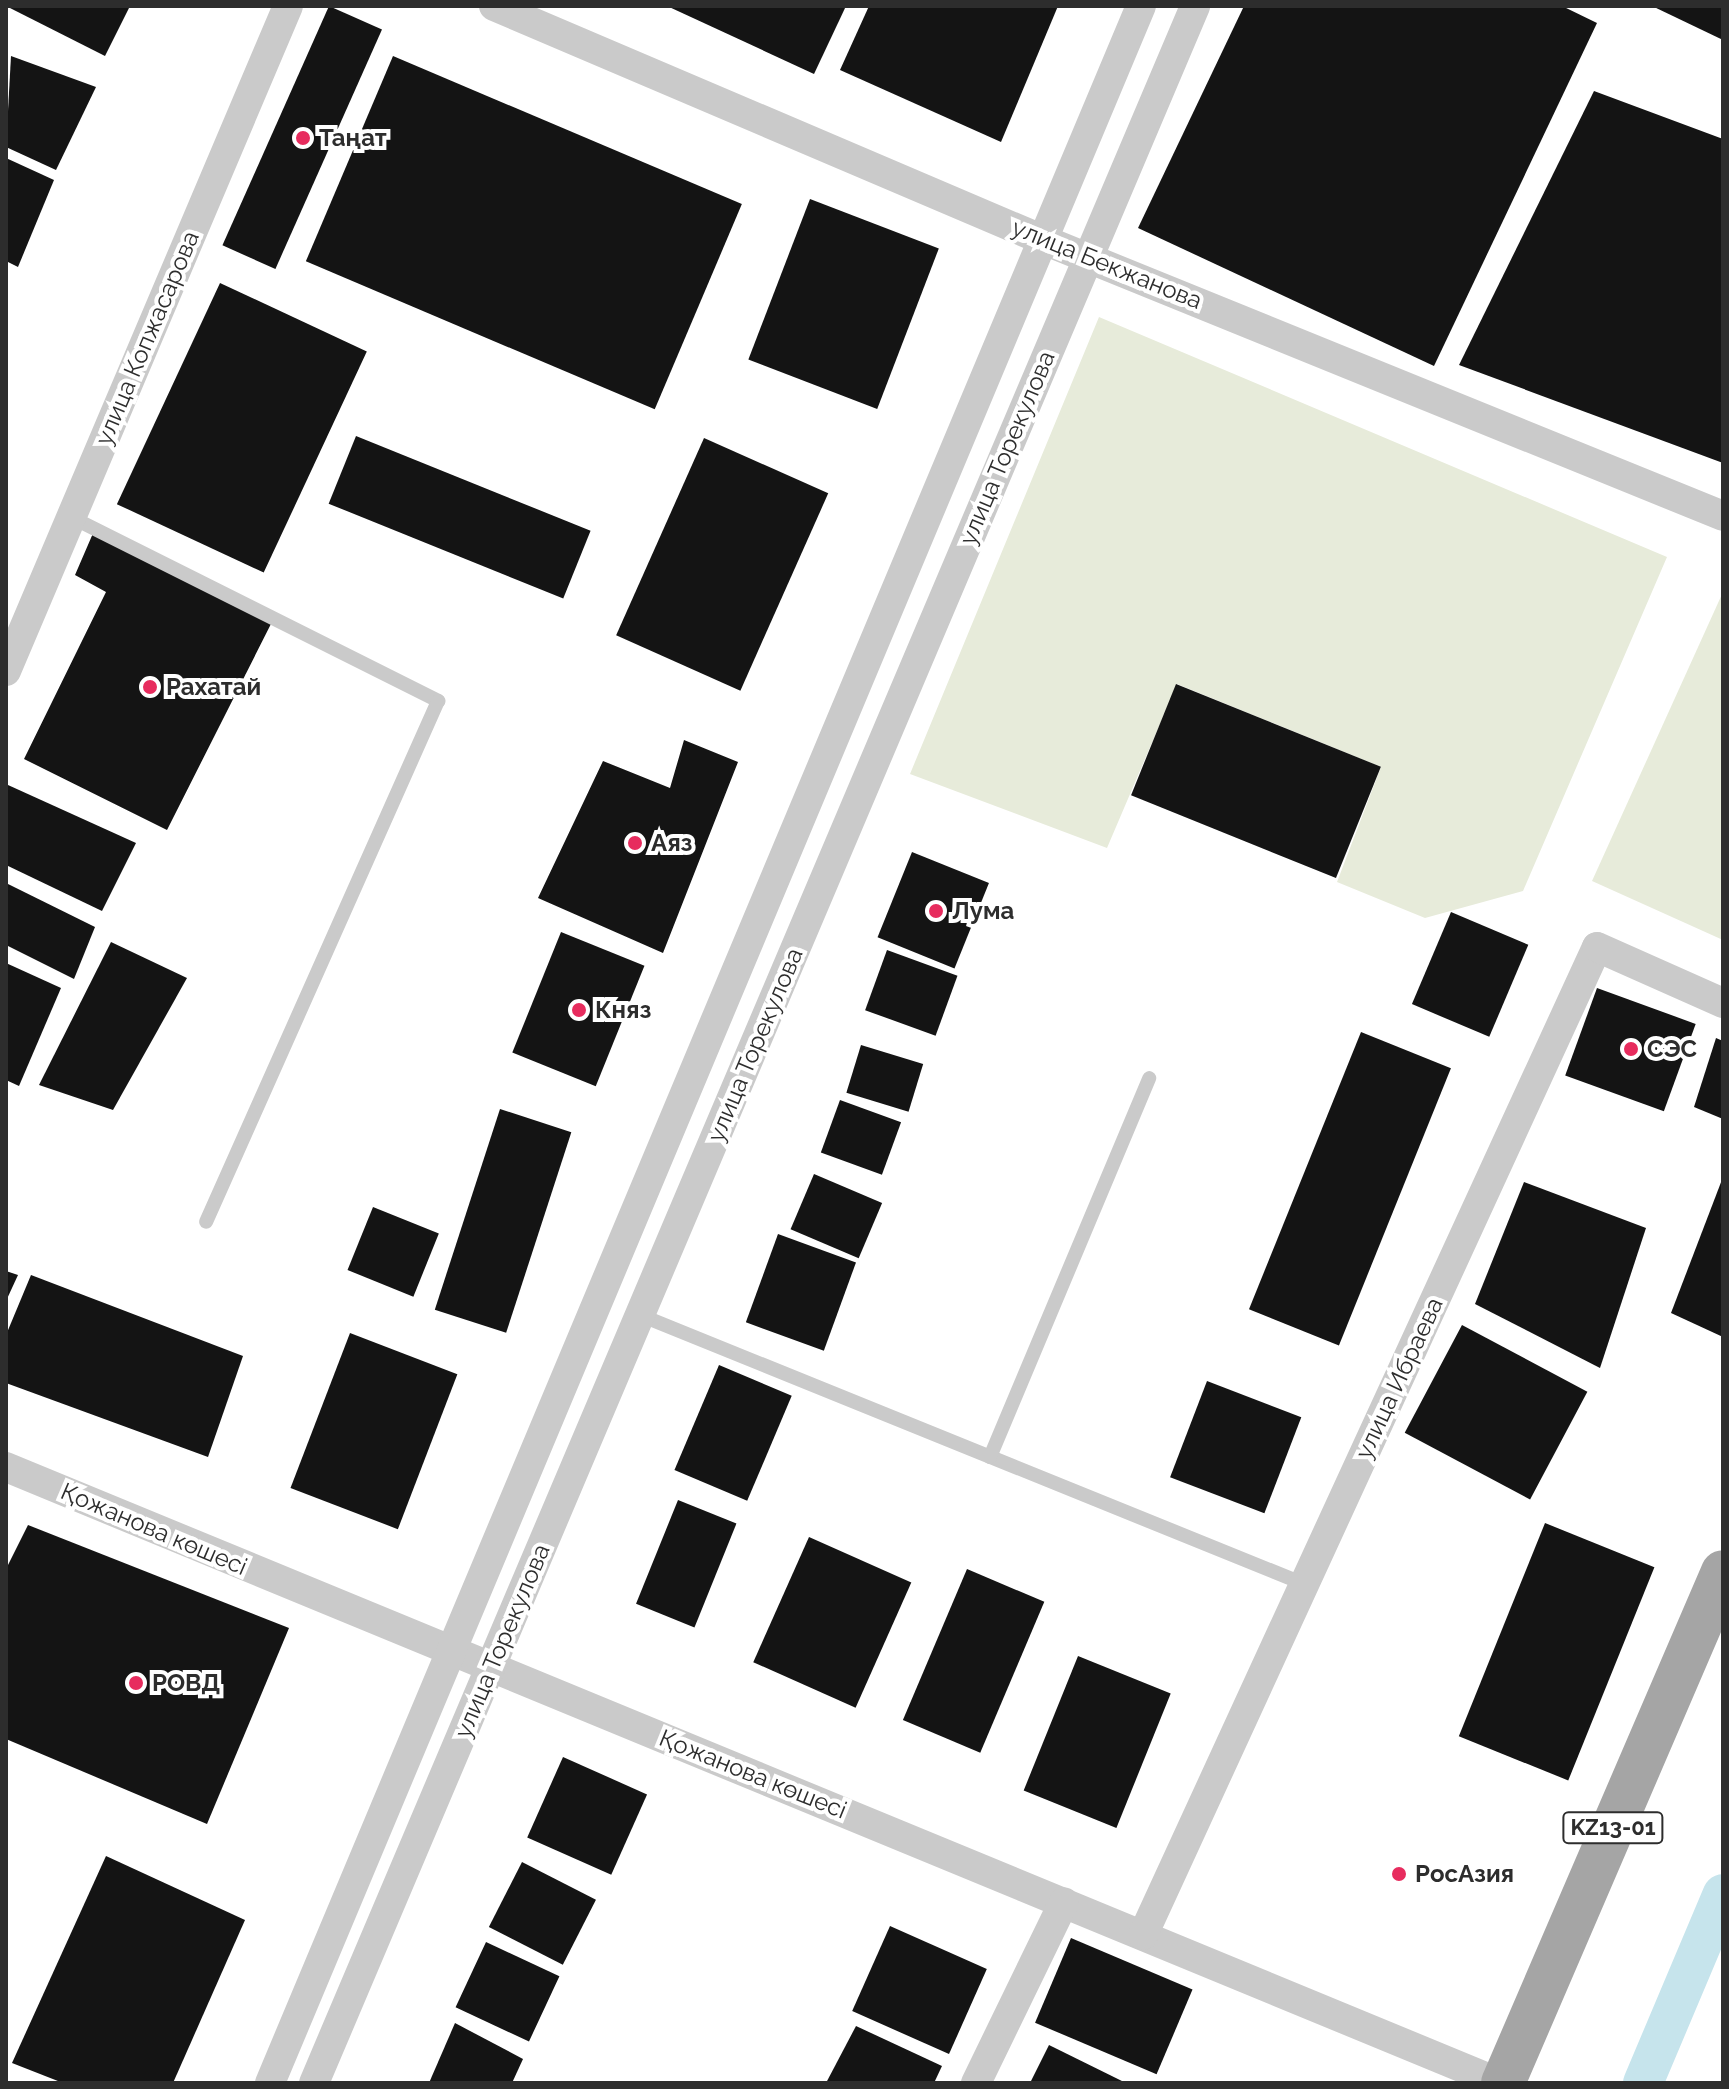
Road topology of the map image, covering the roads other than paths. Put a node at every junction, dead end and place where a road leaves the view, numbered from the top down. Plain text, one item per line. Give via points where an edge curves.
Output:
1 (288, 6) edge
2 (494, 6) edge
3 (1141, 6) edge
4 (1195, 6) edge
5 (1041, 239) junction
6 (1089, 255) junction
7 (1723, 516) edge
8 (71, 517) junction
9 (6, 671) edge
10 (1723, 1003) edge
11 (1149, 1078) dead end
12 (206, 1222) dead end
13 (640, 1315) junction
14 (990, 1457) junction
15 (6, 1467) edge
16 (1723, 1572) edge
17 (1304, 1584) junction
18 (451, 1654) junction
19 (492, 1666) junction
20 (1064, 1902) junction
21 (1143, 1935) junction
22 (270, 2083) edge
23 (314, 2083) edge
24 (976, 2083) edge
25 (1502, 2083) edge

1 - 8 street, улица Копжасарова
2 - 5 street, улица Бекжанова
3 - 5 street, улица Торекулова
4 - 6 street, улица Торекулова
5 - 6 street, улица Бекжанова
5 - 18 street, улица Торекулова
6 - 7 street, улица Бекжанова
6 - 13 street, улица Торекулова
8 - 9 street, улица Копжасарова
8 - 12 lane via 438,701
10 - 17 street, улица Ибраева via 1597,947
11 - 14 lane
13 - 14 lane
13 - 19 street, улица Торекулова
14 - 17 lane
15 - 18 street, Қожанова көшесі
16 - 25 main road, KZ13-01
17 - 21 street, улица Ибраева
18 - 19 street, Қожанова көшесі
18 - 22 street, улица Торекулова
19 - 20 street, Қожанова көшесі
19 - 23 street, улица Торекулова
20 - 21 street, Қожанова көшесі
20 - 24 street
21 - 25 street, Қожанова көшесі

